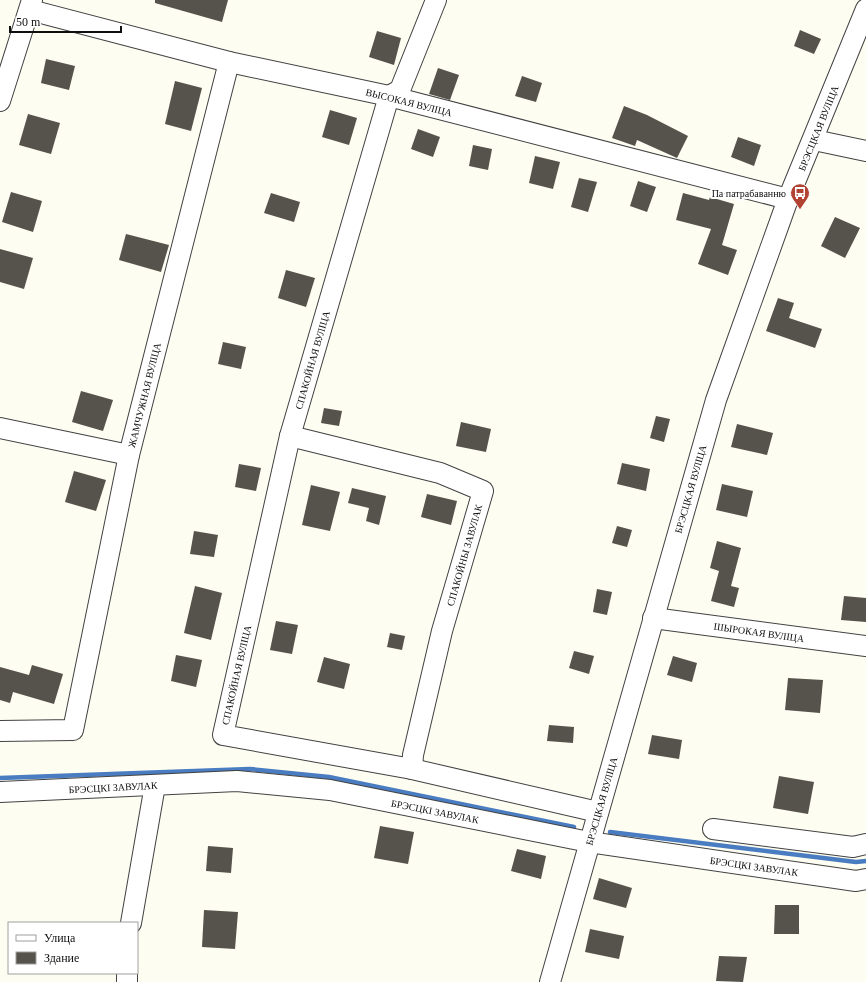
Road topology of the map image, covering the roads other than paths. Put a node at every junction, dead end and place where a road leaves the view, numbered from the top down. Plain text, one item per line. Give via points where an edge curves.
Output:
1 (436, 0) edge
2 (31, 5) edge
3 (866, 9) edge
4 (229, 62) junction
5 (389, 96) junction
6 (0, 101) edge
7 (814, 140) junction
8 (866, 150) edge
9 (788, 199) junction
10 (0, 428) edge
11 (290, 436) junction
12 (129, 455) junction
13 (653, 618) junction
14 (866, 646) edge
15 (0, 732) edge
16 (412, 769) junction
17 (155, 785) junction
18 (0, 792) edge
19 (598, 812) junction
20 (714, 829) dead end
21 (589, 842) junction
22 (866, 844) edge
23 (866, 879) edge
24 (131, 922) edge
25 (550, 982) edge

1 - 5 street via 400,90
2 - 4 street, ВЫСОКАЯ ВУЛІЦА
2 - 6 street
3 - 7 street, БРЭСЦКАЯ ВУЛІЦА
4 - 5 street, ВЫСОКАЯ ВУЛІЦА
4 - 12 street, ЖАМЧУЖНАЯ ВУЛІЦА
5 - 9 street, ВЫСОКАЯ ВУЛІЦА
5 - 11 street, СПАКОЙНАЯ ВУЛІЦА
7 - 8 street
7 - 9 street, БРЭСЦКАЯ ВУЛІЦА
9 - 13 street, БРЭСЦКАЯ ВУЛІЦА via 716,400
10 - 12 street
11 - 16 street, СПАКОЙНЫ ЗАВУЛАК via 440,473 483,491 442,631
11 - 16 street, СПАКОЙНАЯ ВУЛІЦА via 223,735
12 - 15 street, ЖАМЧУЖНАЯ ВУЛІЦА via 72,730
13 - 14 street, ШЫРОКАЯ ВУЛІЦА
13 - 19 street, БРЭСЦКАЯ ВУЛІЦА
16 - 19 street
17 - 18 street, БРЭСЦКІ ЗАВУЛАК
17 - 21 street, БРЭСЦКІ ЗАВУЛАК via 237,781 330,790
17 - 24 street
19 - 21 street, БРЭСЦКАЯ ВУЛІЦА
20 - 22 street via 853,847
21 - 23 street, БРЭСЦКІ ЗАВУЛАК via 856,881
21 - 25 street, БРЭСЦКАЯ ВУЛІЦА

